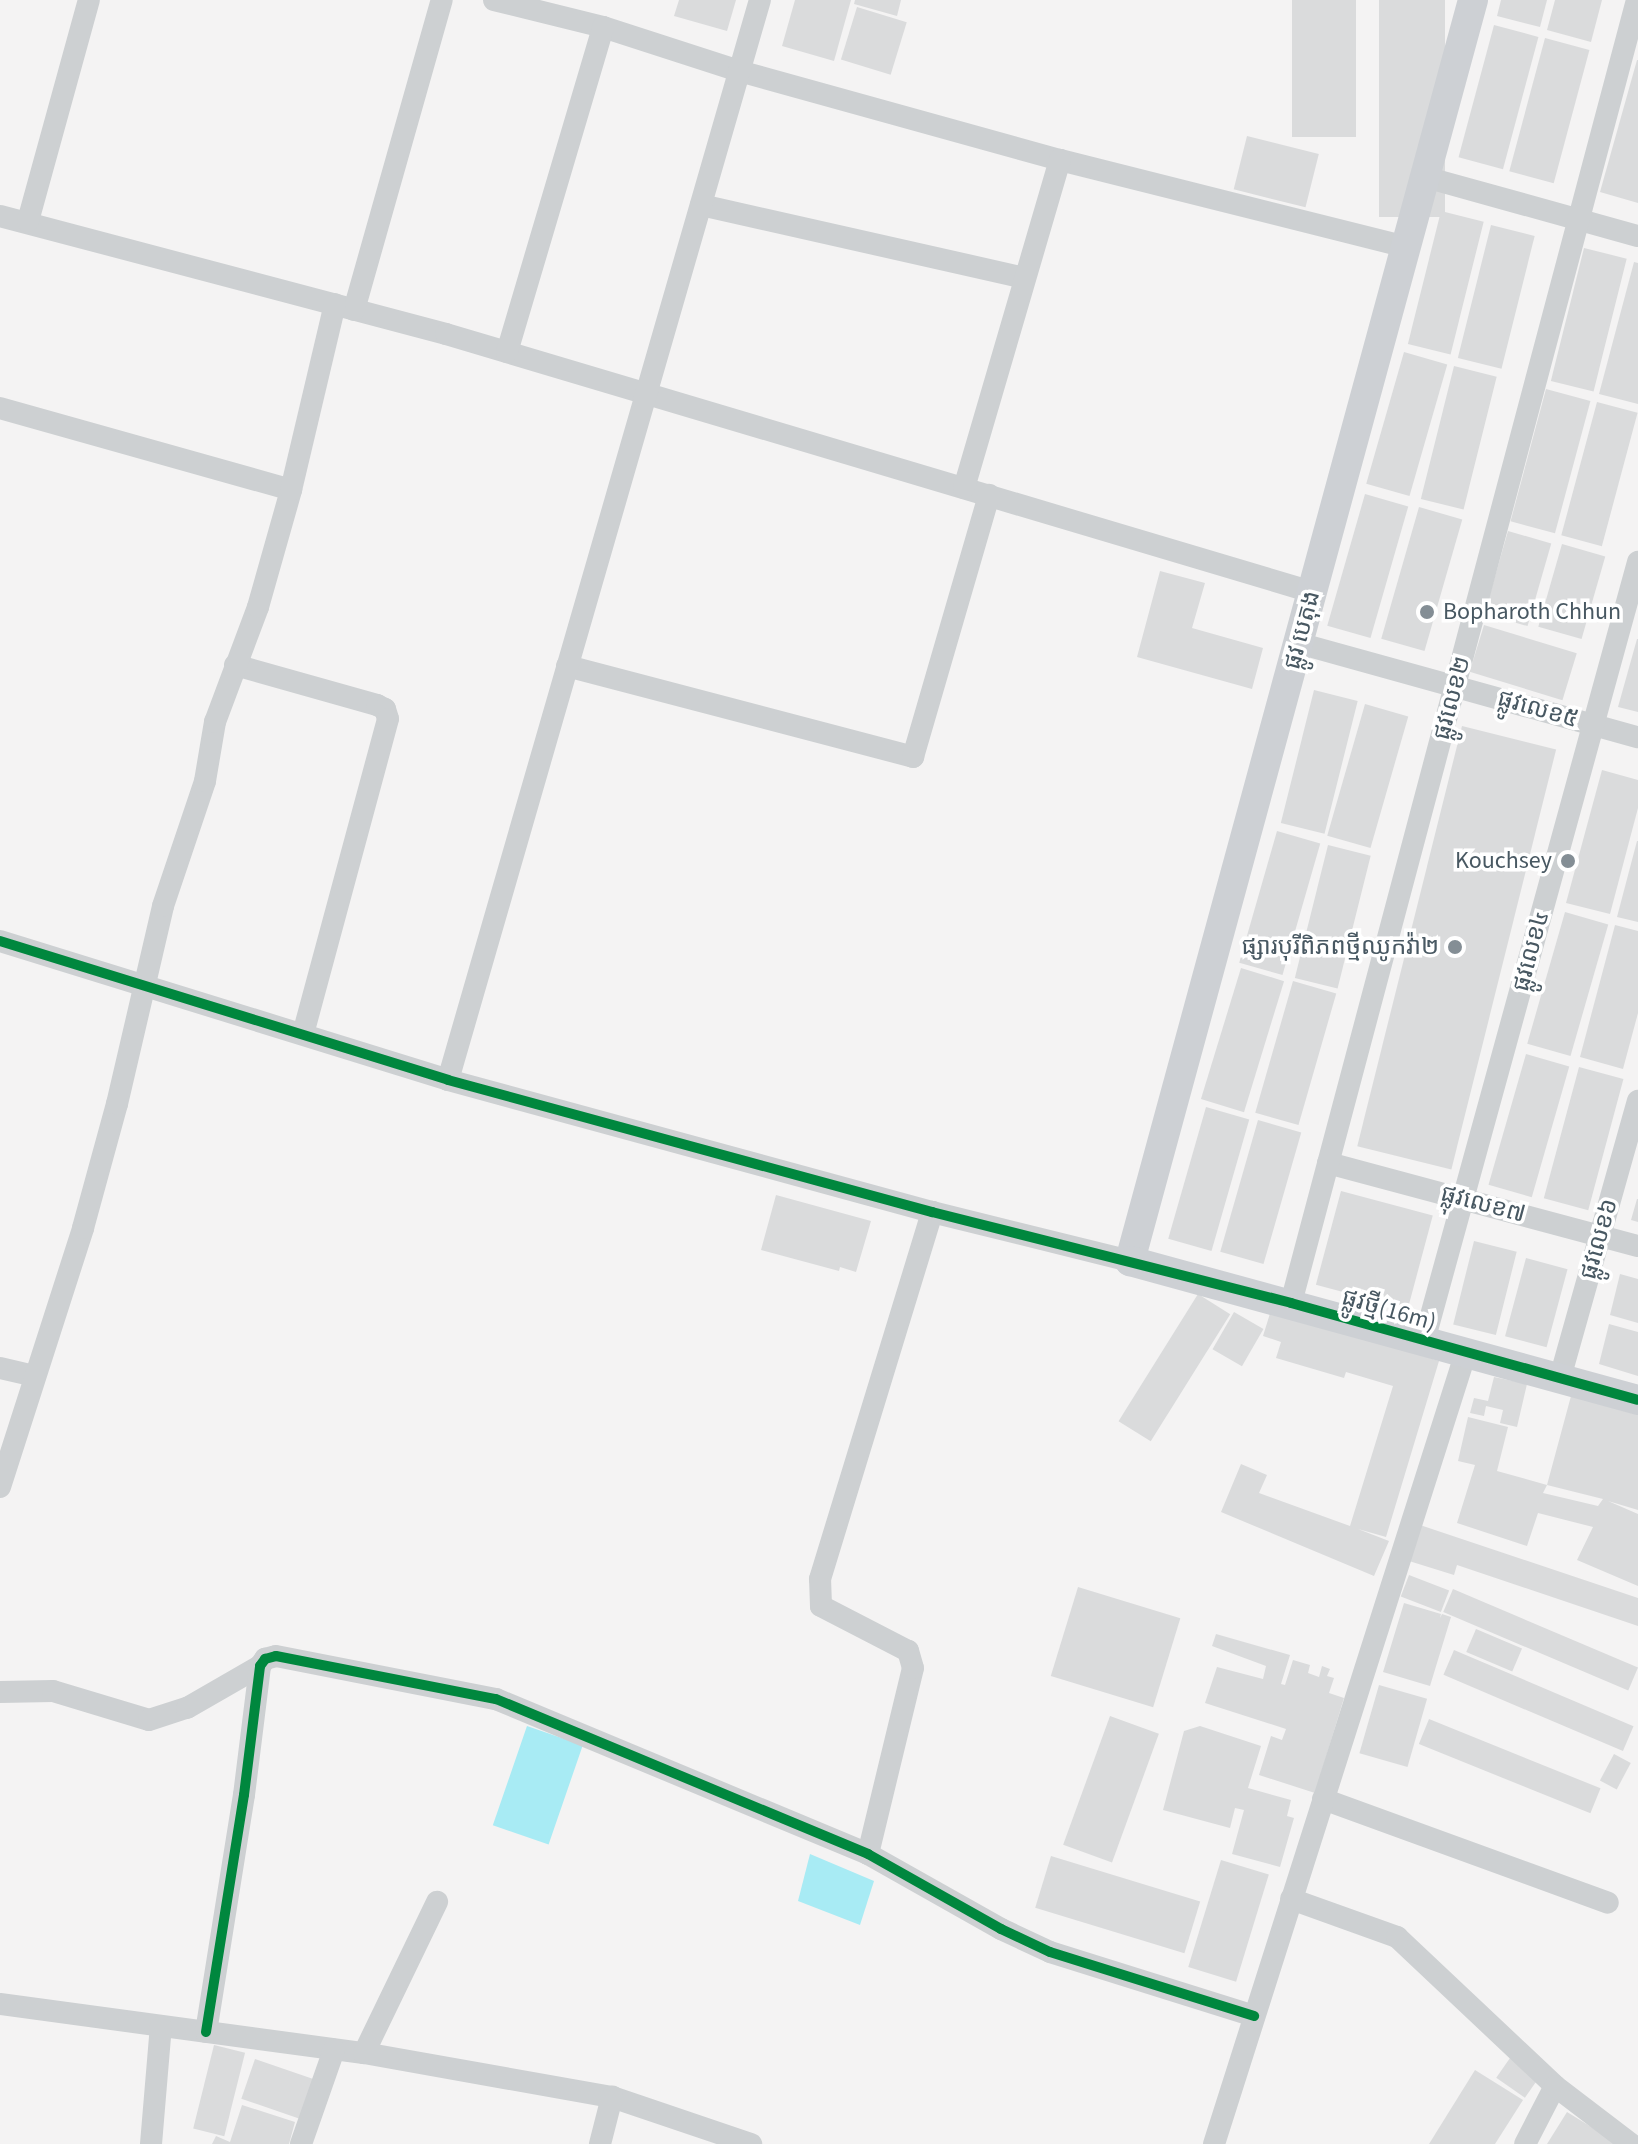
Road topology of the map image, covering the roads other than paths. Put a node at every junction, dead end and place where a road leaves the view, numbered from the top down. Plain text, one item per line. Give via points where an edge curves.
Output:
1 (89, 0) edge
2 (442, 0) edge
3 (494, 0) edge
4 (760, 0) edge
5 (1473, 0) edge
6 (1637, 0) edge
7 (603, 27) junction
8 (739, 71) junction
9 (1060, 160) junction
10 (1425, 177) junction
11 (701, 205) junction
12 (0, 216) edge
13 (1579, 219) junction
14 (28, 221) junction
15 (1638, 236) edge
16 (1406, 247) junction
17 (1024, 278) junction
18 (344, 307) junction
19 (507, 352) junction
20 (647, 393) junction
21 (0, 408) edge
22 (964, 488) junction
23 (291, 490) junction
24 (989, 495) junction
25 (1638, 562) edge
26 (1312, 592) junction
27 (1298, 643) junction
28 (235, 665) junction
29 (567, 666) junction
30 (1455, 686) junction
31 (1593, 725) junction
32 (1638, 737) edge
33 (0, 941) edge
34 (146, 986) junction
35 (303, 1033) junction
36 (448, 1080) junction
37 (1638, 1101) edge
38 (1328, 1163) junction
39 (1463, 1199) junction
40 (932, 1212) junction
41 (1600, 1236) junction
42 (1638, 1246) edge
43 (1130, 1261) junction
44 (1291, 1303) junction
45 (1424, 1341) junction
46 (1466, 1352) junction
47 (0, 1368) edge
48 (34, 1376) junction
49 (1560, 1378) junction
50 (1638, 1400) edge
51 (0, 1487) edge
52 (260, 1666) junction
53 (0, 1692) edge
54 (1323, 1799) junction
55 (868, 1854) junction
56 (1291, 1899) junction
57 (437, 1902) dead end
58 (1608, 1903) dead end
59 (0, 2004) edge
60 (1254, 2016) junction
61 (161, 2026) junction
62 (206, 2032) junction
63 (334, 2050) junction
64 (364, 2053) junction
65 (1555, 2086) junction
66 (612, 2097) junction
67 (151, 2144) edge
68 (301, 2144) edge
69 (600, 2144) edge
70 (751, 2144) edge
71 (1214, 2144) edge
72 (1525, 2144) edge
73 (1631, 2144) edge

1 - 14 street
2 - 18 street
3 - 7 street
4 - 8 street
5 - 10 street, ផ្លូវ បេតុង
6 - 13 street, ផ្លូវលេខ២
7 - 8 street
7 - 19 street
8 - 9 street
8 - 11 street
9 - 16 street
9 - 17 street
10 - 13 street
10 - 16 street, ផ្លូវ បេតុង
11 - 17 street
11 - 20 street
12 - 14 street
13 - 15 street
13 - 30 street, ផ្លូវលេខ២
14 - 18 street
16 - 26 street, ផ្លូវ បេតុង
17 - 22 street
18 - 19 street
18 - 23 street
19 - 20 street
20 - 22 street
20 - 29 street
21 - 23 street
22 - 24 street
23 - 28 street via 258,607
24 - 26 street
24 - 29 street via 913,757
25 - 31 street, ផ្លូវលេខ៤
26 - 27 street, ផ្លូវ បេតុង
27 - 30 street, ផ្លូវលេខ៥
27 - 43 street, ផ្លូវ បេតុង
28 - 34 street via 215,722 205,781 163,906
28 - 35 street via 377,705 388,719
29 - 36 street
30 - 31 street, ផ្លូវលេខ៥
30 - 38 street, ផ្លូវលេខ២
31 - 32 street, ផ្លូវលេខ៥
31 - 39 street, ផ្លូវលេខ៤
33 - 34 street
34 - 35 street
34 - 48 street via 83,1228
35 - 36 street
36 - 40 street
37 - 41 street, ផ្លូវលេខ៦
38 - 39 street, ផ្លុវលេខ៧
38 - 44 street, ផ្លូវលេខ២
39 - 41 street, ផ្លុវលេខ៧
39 - 45 street, ផ្លូវលេខ៤
40 - 43 street
40 - 55 street via 820,1579 821,1606 908,1651 913,1668
41 - 42 street, ផ្លុវលេខ៧
41 - 49 street, ផ្លូវលេខ៦
43 - 44 street, ផ្លូវថ្មី(16m)
44 - 45 street, ផ្លូវថ្មី(16m)
45 - 46 street, ផ្លូវថ្មី(16m)
46 - 49 street, ផ្លូវថ្មី(16m)
46 - 54 street
47 - 48 street
48 - 51 street
49 - 50 street, ផ្លូវថ្មី(16m)
52 - 53 street via 187,1708 149,1720 53,1691
52 - 55 street via 276,1656 496,1699
52 - 62 street
54 - 56 street
54 - 58 street
55 - 60 street via 1050,1952
56 - 60 street
56 - 65 street via 1397,1937
57 - 64 street
59 - 61 street
60 - 71 street
61 - 62 street
61 - 67 street
62 - 63 street
63 - 64 street
63 - 68 street
64 - 66 street
65 - 72 street
65 - 73 street
66 - 69 street
66 - 70 street

